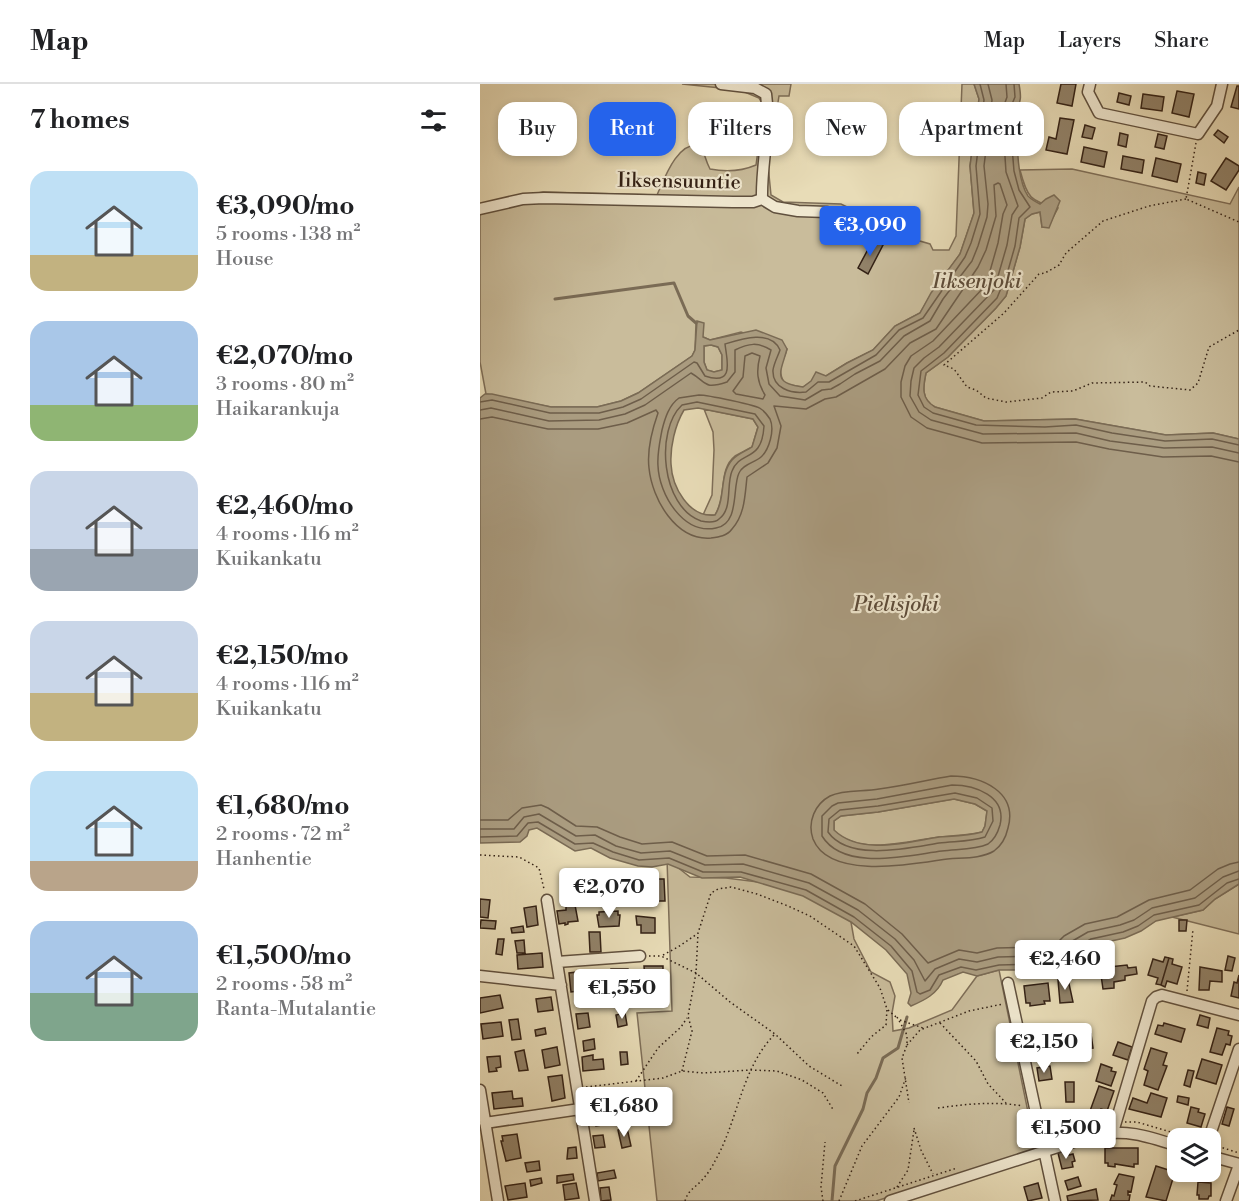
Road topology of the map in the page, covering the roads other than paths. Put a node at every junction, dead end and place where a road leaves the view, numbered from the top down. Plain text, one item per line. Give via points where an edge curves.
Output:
1 (721, 84) edge
2 (1090, 84) edge
3 (1222, 84) edge
4 (762, 199) junction
5 (480, 210) edge
6 (846, 227) dead end
7 (546, 900) road end
8 (640, 956) road end
9 (557, 962) junction
10 (480, 976) edge
11 (1008, 983) dead end
12 (561, 985) junction
13 (1239, 1015) edge
14 (1239, 1049) edge
15 (480, 1090) edge
16 (580, 1109) junction
17 (485, 1123) junction
18 (1212, 1128) edge
19 (1113, 1132) junction
20 (1167, 1142) edge
21 (1044, 1152) junction
22 (1221, 1159) edge
23 (1239, 1164) edge
24 (498, 1201) edge
25 (595, 1201) edge
26 (890, 1201) edge
27 (1055, 1201) edge
28 (1226, 1201) edge

1 - 4 street, Iiksensuuntie via 755,88 766,94 769,109
2 - 3 street via 1088,92 1099,113 1198,134 1218,106
4 - 5 street, Iiksensuuntie via 733,202 544,198
4 - 6 street via 775,207 827,212
7 - 9 street
8 - 9 street
9 - 12 street
10 - 12 street
11 - 21 street
12 - 16 street
13 - 19 street via 1162,995 1156,997
14 - 18 street
15 - 17 street
16 - 17 street
16 - 25 street
17 - 24 street
19 - 20 street via 1138,1133
19 - 21 street
21 - 26 street
21 - 27 street
22 - 23 street
23 - 28 street

